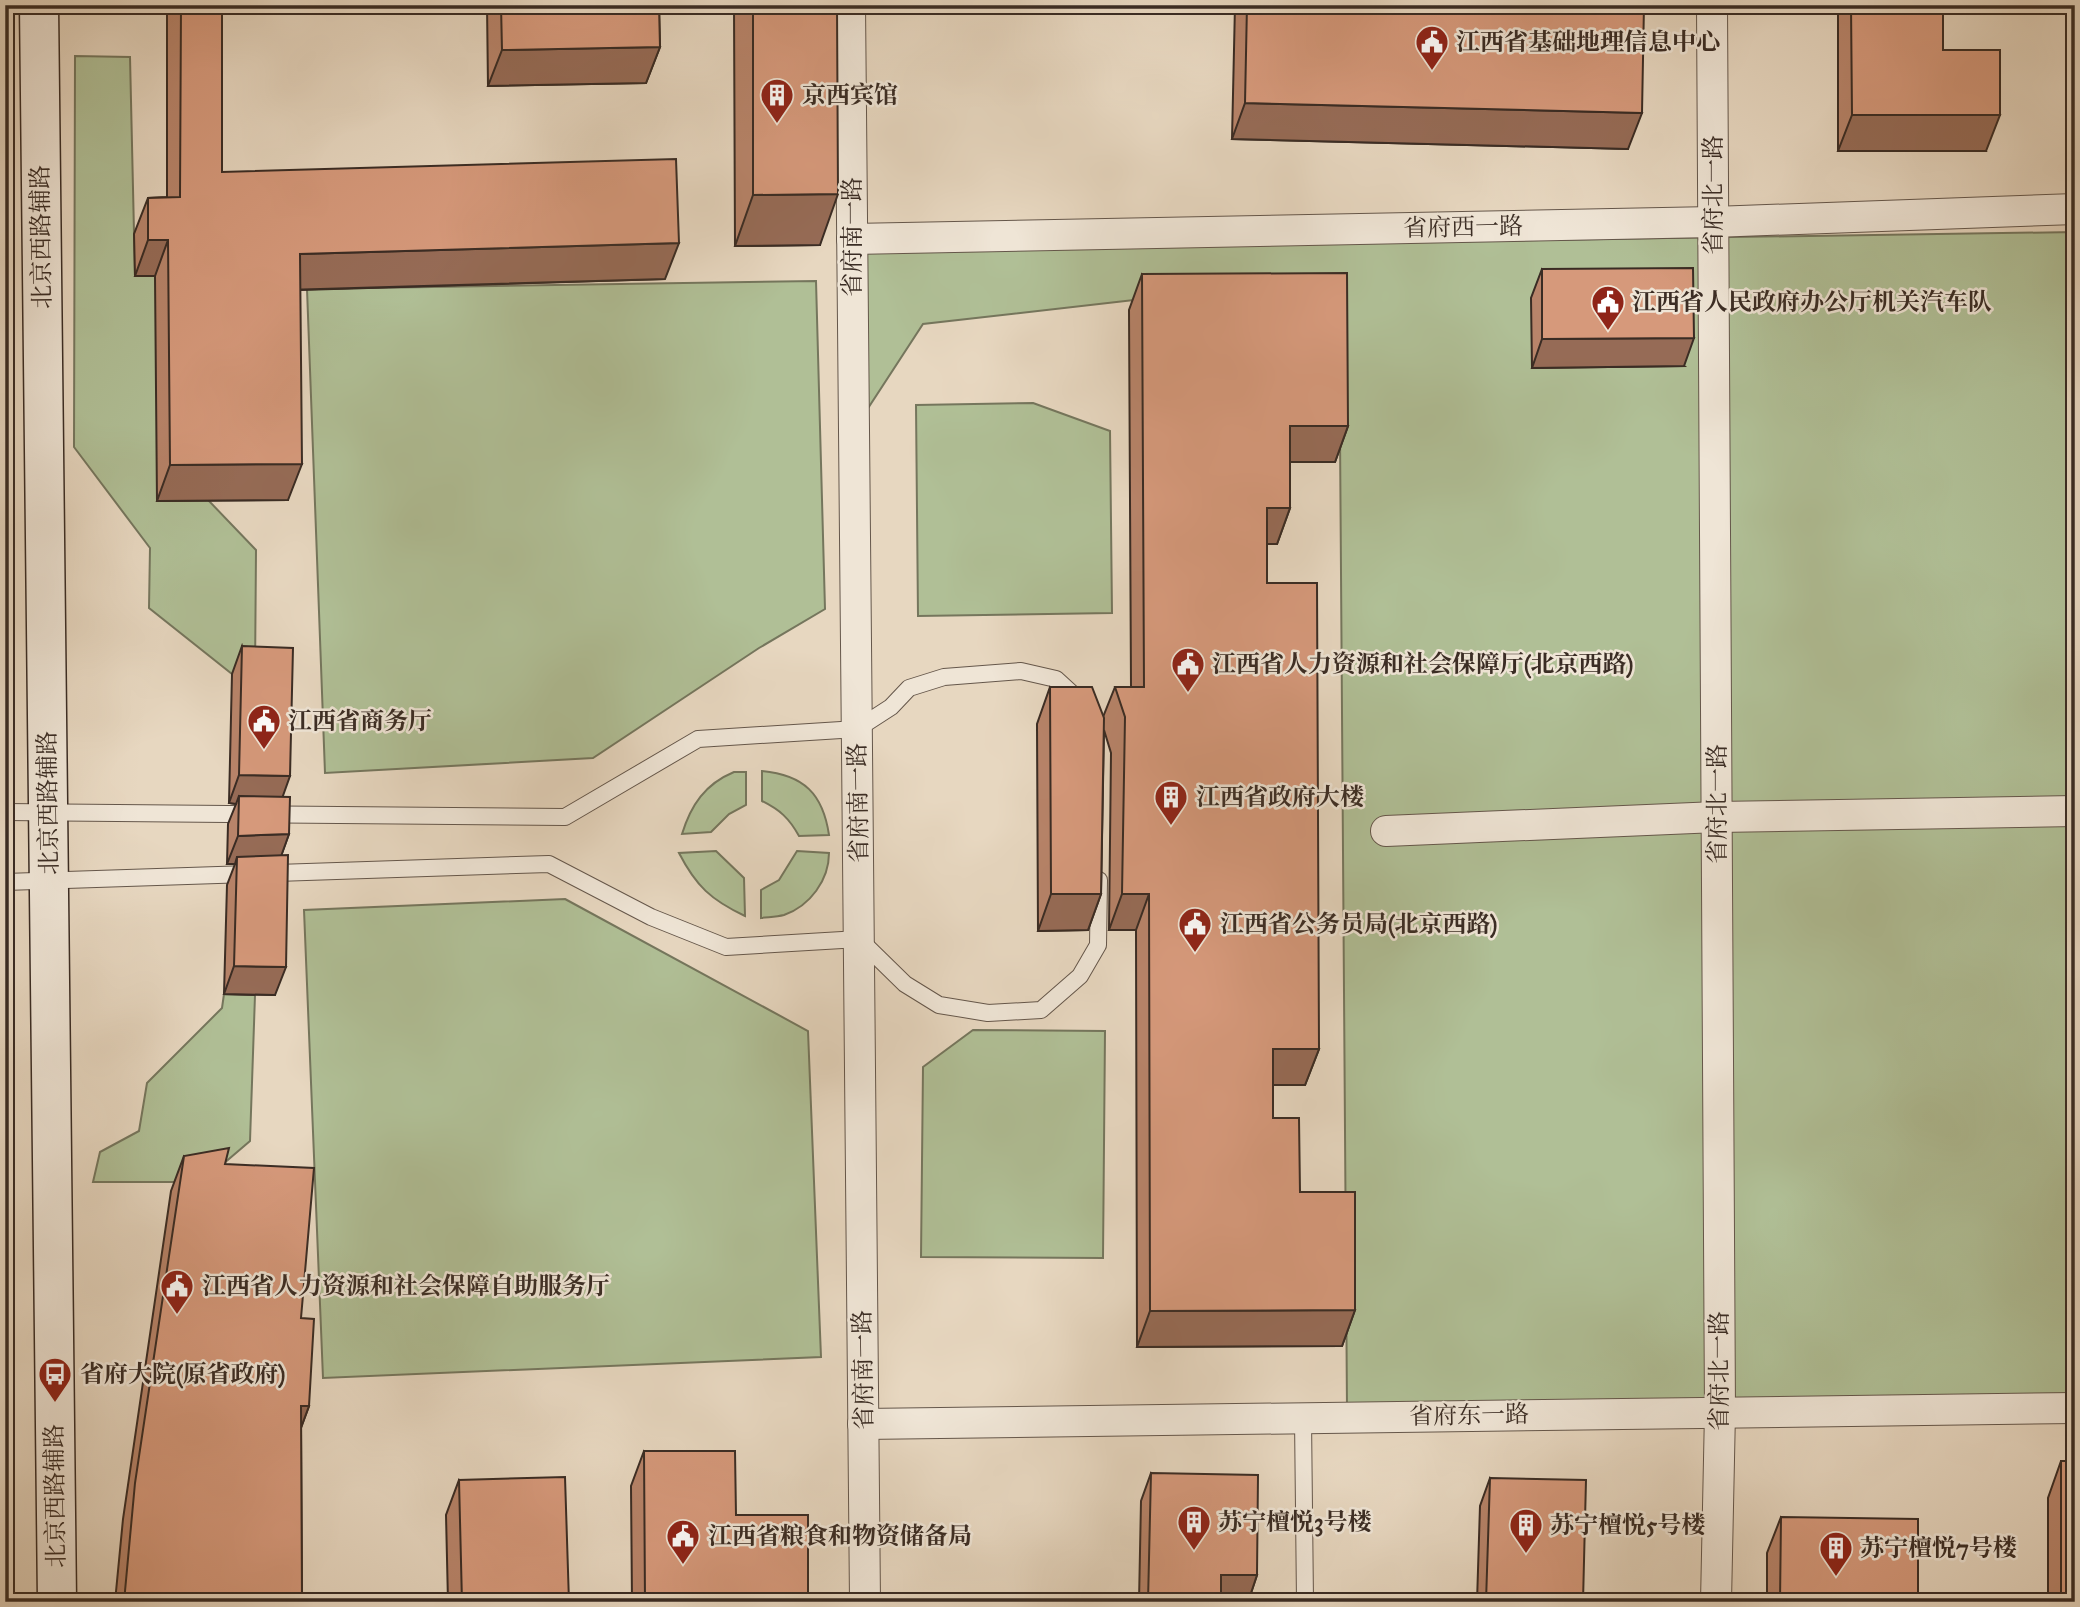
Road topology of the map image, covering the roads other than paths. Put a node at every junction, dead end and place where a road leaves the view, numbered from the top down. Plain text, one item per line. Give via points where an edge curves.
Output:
1 (39, 5) edge
2 (850, 5) edge
3 (1712, 5) edge
4 (2075, 209) edge
5 (1713, 222) junction
6 (852, 239) junction
7 (1087, 716) edge
8 (857, 729) junction
9 (2075, 811) edge
10 (5, 812) edge
11 (48, 812) junction
12 (1717, 817) junction
13 (1386, 831) dead end
14 (1099, 862) edge
15 (48, 880) junction
16 (5, 882) edge
17 (859, 939) junction
18 (2075, 1408) edge
19 (1720, 1412) junction
20 (1303, 1418) junction
21 (863, 1424) junction
22 (57, 1602) edge
23 (865, 1602) edge
24 (1305, 1602) edge
25 (1716, 1602) edge

1 - 11 main road, 北京西路辅路
2 - 6 street, 省府南一路
3 - 5 street, 省府北一路
4 - 5 street, 省府西一路
5 - 6 street, 省府西一路
5 - 12 street, 省府北一路
6 - 8 street, 省府南一路
7 - 8 lane via 1083,704 1056,679 1021,671 944,677 909,688 891,707
8 - 11 lane via 698,739 565,817
8 - 17 street, 省府南一路
9 - 12 street
10 - 11 lane
11 - 15 main road, 北京西路辅路
12 - 13 street
12 - 19 street, 省府北一路
14 - 17 lane via 1098,944 1080,976 1041,1010 988,1013 939,1005 905,984
15 - 16 lane
15 - 17 lane via 549,864 651,917 726,947
15 - 22 main road, 北京西路辅路
17 - 21 street, 省府南一路
18 - 19 street, 省府东一路
19 - 20 street, 省府东一路
19 - 25 street, 省府北一路
20 - 21 street, 省府东一路
20 - 24 lane
21 - 23 street, 省府南一路

